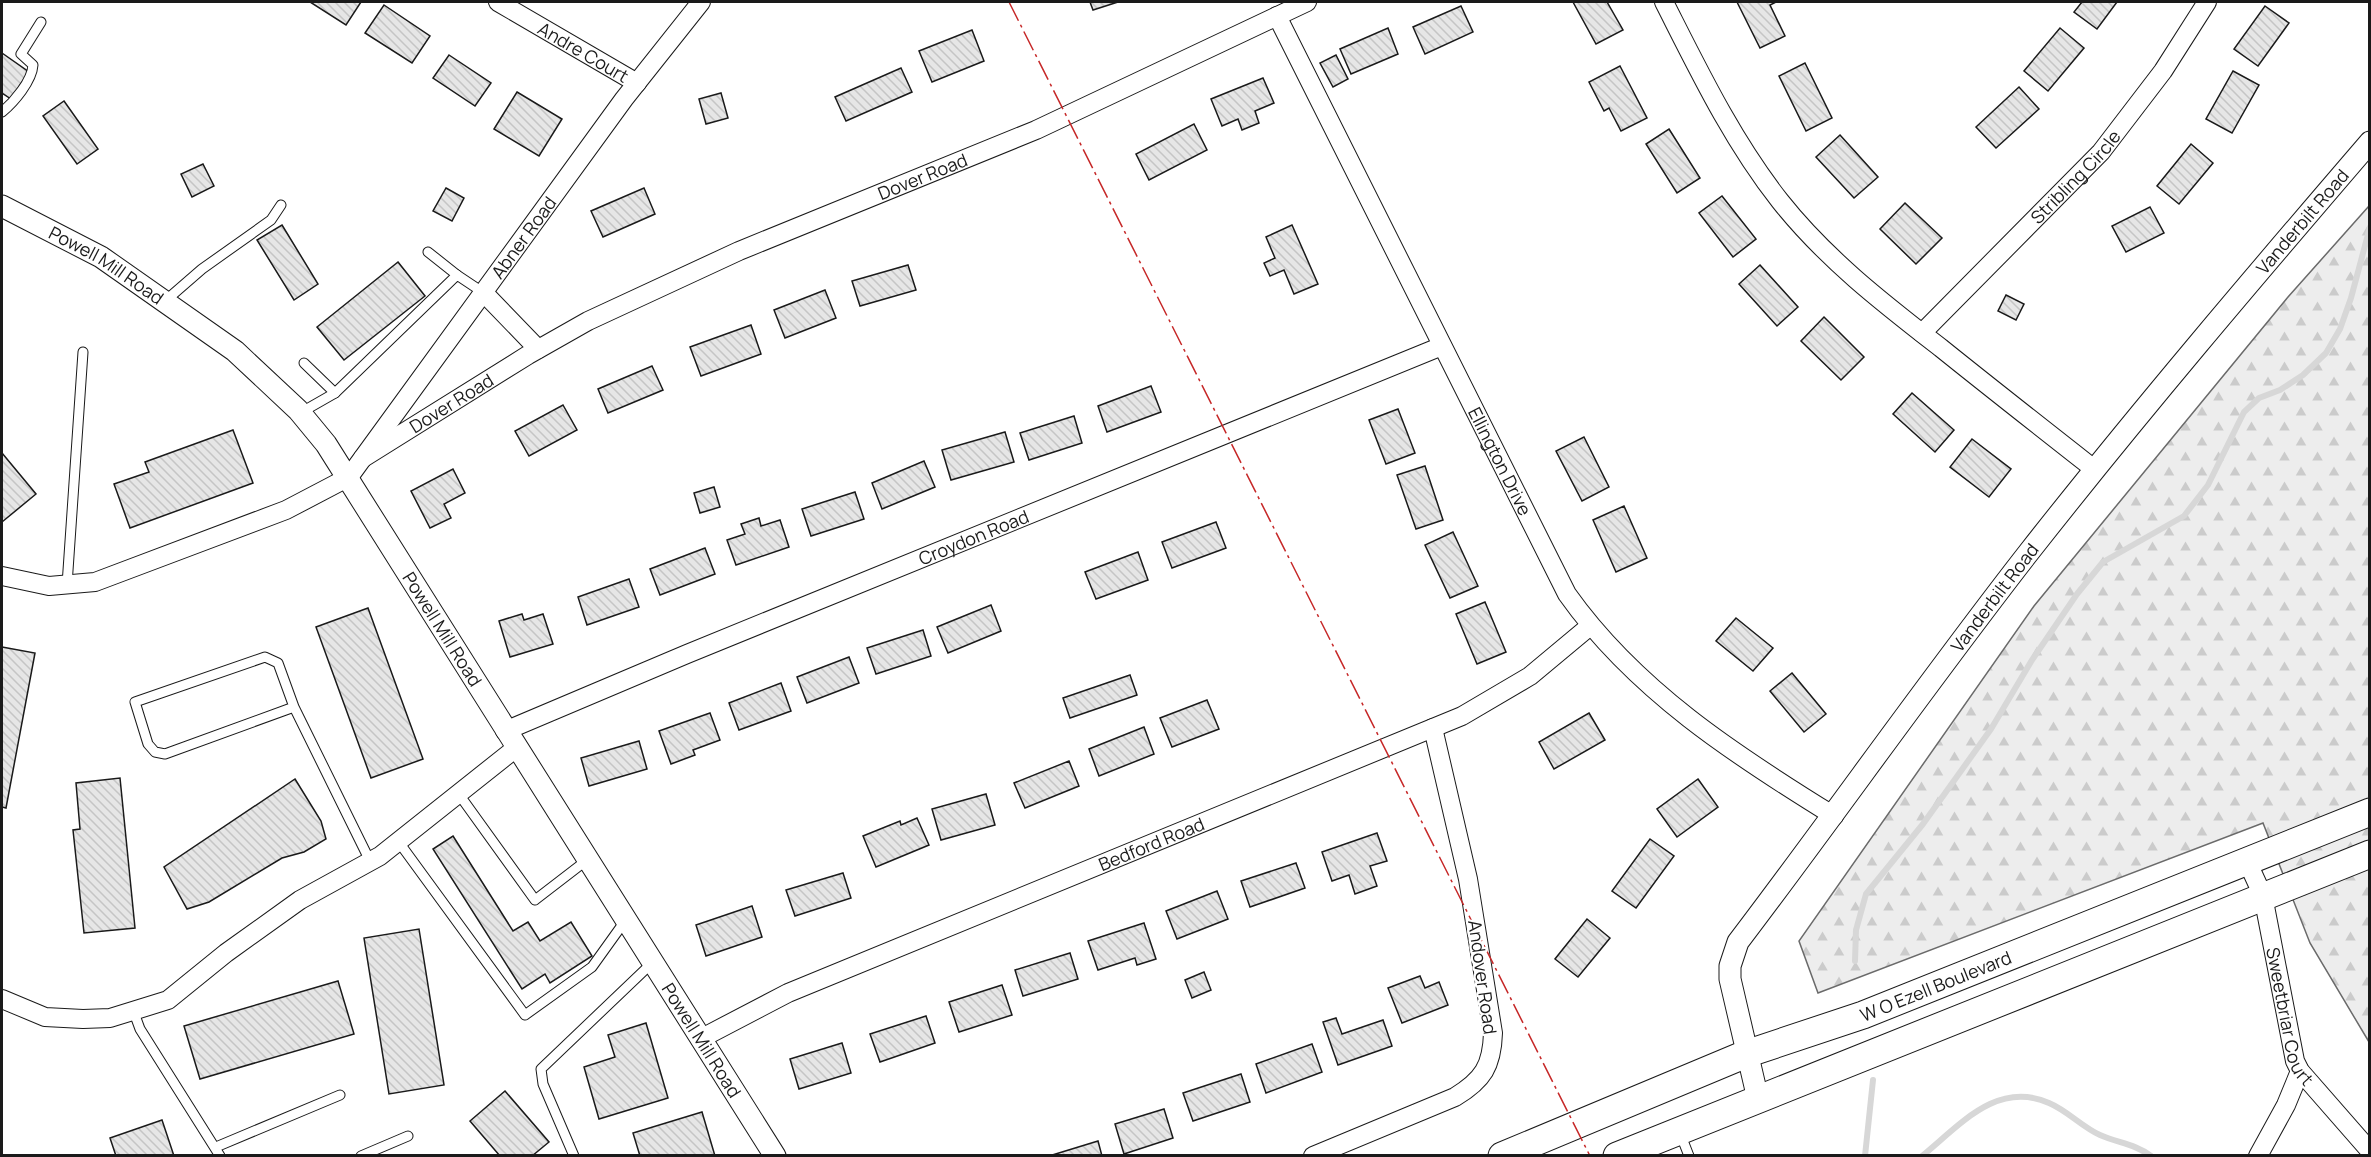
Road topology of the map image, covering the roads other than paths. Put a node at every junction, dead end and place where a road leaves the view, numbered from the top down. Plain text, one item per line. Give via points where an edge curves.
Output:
1 (498, 2) edge
2 (701, 2) edge
3 (1307, 2) edge
4 (1664, 2) edge
5 (2207, 2) edge
6 (1277, 16) junction
7 (41, 22) dead end
8 (637, 84) junction
9 (2, 112) edge
10 (2370, 142) edge
11 (2, 206) edge
12 (281, 206) dead end
13 (428, 252) dead end
14 (457, 275) junction
15 (484, 293) junction
16 (164, 302) junction
17 (1922, 333) junction
18 (1442, 346) junction
19 (538, 349) junction
20 (83, 352) dead end
21 (304, 363) dead end
22 (334, 393) junction
23 (300, 413) junction
24 (363, 458) junction
25 (2094, 469) junction
26 (349, 477) junction
27 (2, 576) edge
28 (67, 585) junction
29 (1590, 626) junction
30 (294, 707) junction
31 (1432, 728) junction
32 (511, 739) junction
33 (458, 793) junction
34 (2370, 812) edge
35 (1834, 816) junction
36 (398, 841) junction
37 (2370, 854) edge
38 (587, 860) junction
39 (370, 861) junction
40 (2247, 861) junction
41 (2263, 896) junction
42 (625, 921) junction
43 (652, 963) junction
44 (2, 999) edge
45 (133, 1010) junction
46 (700, 1039) junction
47 (1746, 1054) junction
48 (2300, 1071) junction
49 (340, 1095) dead end
50 (1758, 1099) junction
51 (1679, 1131) junction
52 (408, 1136) dead end
53 (218, 1151) edge
54 (2370, 1151) edge
55 (361, 1155) edge
56 (574, 1155) edge
57 (776, 1155) edge
58 (1313, 1155) edge
59 (1502, 1155) edge
60 (1617, 1155) edge
61 (1689, 1155) edge
62 (2258, 1155) edge

1 - 8 street, Andre Court
2 - 8 street, Abner Road
3 - 6 street, Dover Road
4 - 17 street via 1744,152 1781,202 1830,256
5 - 17 street, Stribling Circle via 2163,71 2101,152
6 - 18 street, Ellington Drive
6 - 19 street, Dover Road via 1036,130 739,251 588,321
7 - 9 lane via 21,54 33,65 33,72
8 - 15 street, Abner Road
10 - 25 street, Vanderbilt Road
11 - 16 street, Powell Mill Road via 100,257
12 - 16 lane via 271,220 202,268
13 - 14 lane
14 - 15 lane
14 - 22 lane
15 - 19 street
15 - 24 street, Abner Road
16 - 23 street, Powell Mill Road via 235,351
17 - 25 street
18 - 29 street, Ellington Drive via 1561,583
18 - 32 street, Croydon Road via 687,654
19 - 24 street, Dover Road
20 - 28 lane
21 - 22 lane
22 - 23 lane
23 - 26 street, Powell Mill Road
24 - 26 street, Abner Road
25 - 35 street, Vanderbilt Road via 1962,640
26 - 28 street via 286,510 94,582
26 - 32 street, Powell Mill Road
27 - 28 street via 49,586
29 - 31 street, Bedford Road via 1530,676 1462,716
29 - 35 street, Ellington Drive via 1626,665 1687,717 1751,765
30 - 30 lane via 278,663 266,657 135,702 148,744 155,752 165,754
30 - 39 lane
31 - 46 street, Bedford Road via 788,993
31 - 58 street, Andover Road via 1468,879 1491,1022 1492,1053 1485,1072 1472,1087 1455,1097
32 - 33 street, Croydon Road
32 - 38 street, Powell Mill Road
33 - 36 street, Croydon Road
33 - 38 lane via 535,900
34 - 40 main road, W O Ezell Boulevard
35 - 47 street, Vanderbilt Road via 1738,942 1733,954 1730,979
36 - 39 street, Croydon Road
36 - 42 lane via 525,1015 592,967
37 - 41 main road
38 - 42 street, Powell Mill Road
39 - 45 street, Croydon Road via 300,900 168,1000
40 - 41 street, Sweetbriar Court
40 - 47 main road, W O Ezell Boulevard via 1863,1015
41 - 48 street, Sweetbriar Court via 2291,1050
41 - 50 main road
42 - 43 street, Powell Mill Road
43 - 46 street, Powell Mill Road
43 - 56 lane via 541,1069 543,1084
44 - 45 street, Croydon Road via 45,1017 110,1018
45 - 53 lane via 140,1029
46 - 57 street, Powell Mill Road
47 - 50 street, Vanderbilt Road
47 - 59 main road, W O Ezell Boulevard
48 - 54 street, Sweetbriar Court
48 - 62 street
49 - 53 lane
50 - 51 main road
51 - 60 main road
51 - 61 lane
52 - 55 lane

